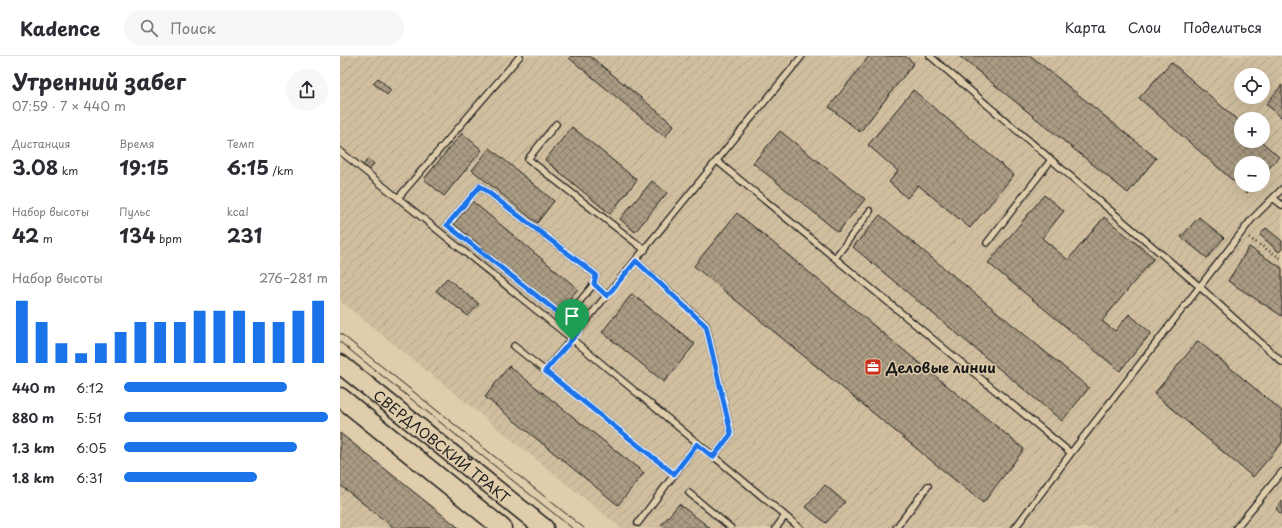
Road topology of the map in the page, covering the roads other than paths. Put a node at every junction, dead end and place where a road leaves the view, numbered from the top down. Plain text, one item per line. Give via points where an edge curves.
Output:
1 (520, 56) edge
2 (802, 56) edge
3 (930, 56) edge
4 (556, 124) dead end
5 (340, 151) edge
6 (1051, 160) junction
7 (717, 161) junction
8 (1282, 189) edge
9 (398, 198) junction
10 (1273, 198) junction
11 (1282, 205) edge
12 (870, 211) dead end
13 (987, 243) dead end
14 (644, 250) junction
15 (835, 258) junction
16 (636, 261) junction
17 (594, 284) junction
18 (1200, 287) junction
19 (607, 296) junction
20 (566, 318) junction
21 (580, 330) junction
22 (572, 340) junction
23 (514, 346) dead end
24 (1282, 362) edge
25 (340, 364) edge
26 (545, 371) junction
27 (340, 397) edge
28 (697, 444) junction
29 (1072, 453) junction
30 (713, 457) junction
31 (1282, 472) edge
32 (674, 474) junction
33 (928, 486) dead end
34 (689, 493) dead end
35 (785, 516) junction
36 (638, 523) dead end
37 (502, 528) edge
38 (544, 528) edge
39 (731, 528) edge
40 (776, 528) edge
41 (800, 528) edge
42 (896, 528) edge
43 (1015, 528) edge
44 (1236, 528) edge

1 - 9 lane
2 - 7 lane
3 - 6 lane
4 - 14 lane via 528,159
5 - 9 lane
6 - 13 lane
6 - 18 lane
7 - 14 lane
7 - 15 lane
8 - 10 lane
9 - 22 lane
10 - 11 lane
10 - 18 lane via 1252,219
12 - 15 lane
14 - 16 lane
15 - 29 lane
16 - 19 lane
16 - 30 lane via 706,326 731,434
17 - 19 lane
17 - 20 lane
17 - 20 lane via 596,275 480,186 447,225
18 - 24 lane
18 - 29 lane
19 - 21 lane
20 - 21 lane
21 - 22 lane
22 - 26 lane
22 - 28 lane
23 - 26 lane
25 - 38 main road, СВЕРДЛОВСКИЙ ТРАКТ
26 - 32 lane
27 - 37 main road, СВЕРДЛОВСКИЙ ТРАКТ
28 - 30 lane
28 - 32 lane
29 - 43 lane
30 - 35 lane
31 - 44 lane
32 - 36 lane
33 - 42 lane
34 - 39 lane
35 - 40 lane
35 - 41 lane

